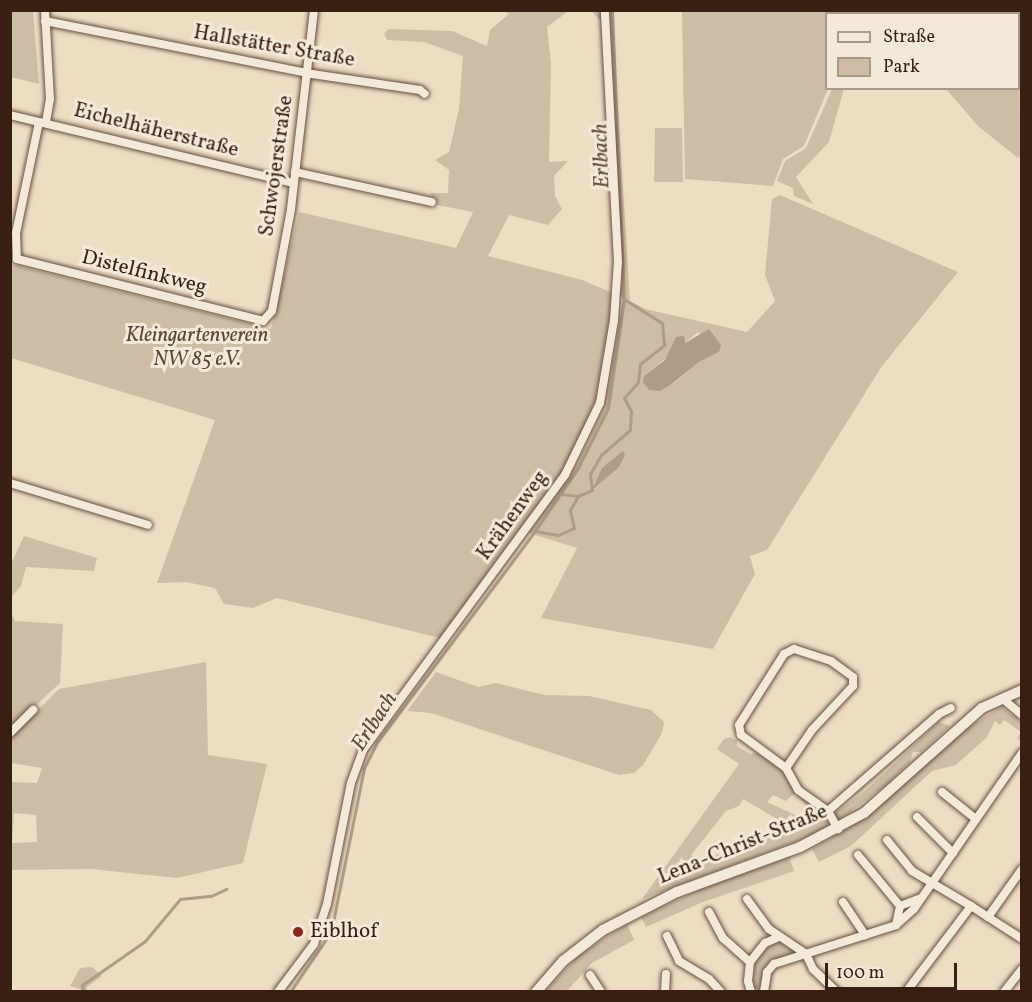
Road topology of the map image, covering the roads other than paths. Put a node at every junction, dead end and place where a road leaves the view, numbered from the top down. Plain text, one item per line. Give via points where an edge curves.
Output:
1 (45, 10) edge
2 (314, 10) edge
3 (605, 10) edge
4 (45, 21) junction
5 (308, 72) junction
6 (425, 94) dead end
7 (10, 115) edge
8 (42, 122) junction
9 (294, 172) junction
10 (293, 183) junction
11 (432, 202) dead end
12 (262, 321) joint
13 (10, 483) edge
14 (148, 525) dead end
15 (1022, 690) edge
16 (1003, 699) junction
17 (951, 708) dead end
18 (33, 710) dead end
19 (1022, 715) edge
20 (10, 733) edge
21 (1022, 753) edge
22 (786, 768) junction
23 (942, 792) dead end
24 (828, 811) junction
25 (917, 817) dead end
26 (976, 819) junction
27 (838, 828) junction
28 (887, 840) dead end
29 (953, 853) junction
30 (858, 855) dead end
31 (1022, 869) edge
32 (930, 885) junction
33 (747, 898) dead end
34 (922, 898) junction
35 (843, 902) dead end
36 (900, 906) junction
37 (971, 906) junction
38 (709, 912) dead end
39 (988, 917) junction
40 (897, 925) junction
41 (865, 935) junction
42 (667, 936) dead end
43 (777, 938) junction
44 (1022, 939) edge
45 (806, 954) junction
46 (750, 962) junction
47 (1022, 969) edge
48 (666, 974) dead end
49 (590, 975) dead end
50 (278, 992) edge
51 (536, 992) edge
52 (602, 992) edge
53 (665, 992) edge
54 (722, 992) edge
55 (751, 992) edge
56 (764, 992) edge
57 (837, 992) edge
58 (906, 992) edge
59 (1004, 992) edge

1 - 4 street
2 - 5 street, Schwojerstraße
3 - 50 street, Krähenweg via 618,280 600,403 565,475 363,750 351,783 327,904 314,944
4 - 5 street, Hallstätter Straße
4 - 8 street via 50,99
5 - 6 street, Hallstätter Straße via 420,90
5 - 9 street, Schwojerstraße
7 - 8 street, Eichelhäherstraße
8 - 10 street, Eichelhäherstraße
8 - 12 street, Distelfinkweg via 16,233 17,259
9 - 10 street, Schwojerstraße
9 - 11 street
10 - 12 street, Schwojerstraße via 272,311
13 - 14 street
15 - 16 street, Lena-Christ-Straße
16 - 19 street
16 - 27 street, Lena-Christ-Straße via 982,708 864,813
17 - 24 street via 939,714
18 - 20 street
21 - 26 street
22 - 22 street via 854,682 849,673 831,661 794,649 784,654 739,725 741,735
22 - 24 street via 798,790
23 - 26 street
24 - 27 street
25 - 29 street
26 - 29 street
27 - 51 street, Lena-Christ-Straße via 800,847 677,892 603,930 563,961
28 - 32 street via 904,863
29 - 32 street
30 - 36 street
31 - 39 street
32 - 34 street
32 - 37 street
33 - 43 street
34 - 36 street
34 - 40 street
35 - 41 street
36 - 40 street
37 - 39 street
37 - 58 street
38 - 46 street via 723,938
39 - 44 street
40 - 41 street
41 - 45 street
42 - 54 street via 679,961 710,979
43 - 45 street
43 - 46 street via 765,943
45 - 56 street via 774,964 767,972
45 - 57 street via 813,969
46 - 55 street
47 - 59 street
48 - 53 street
49 - 52 street

